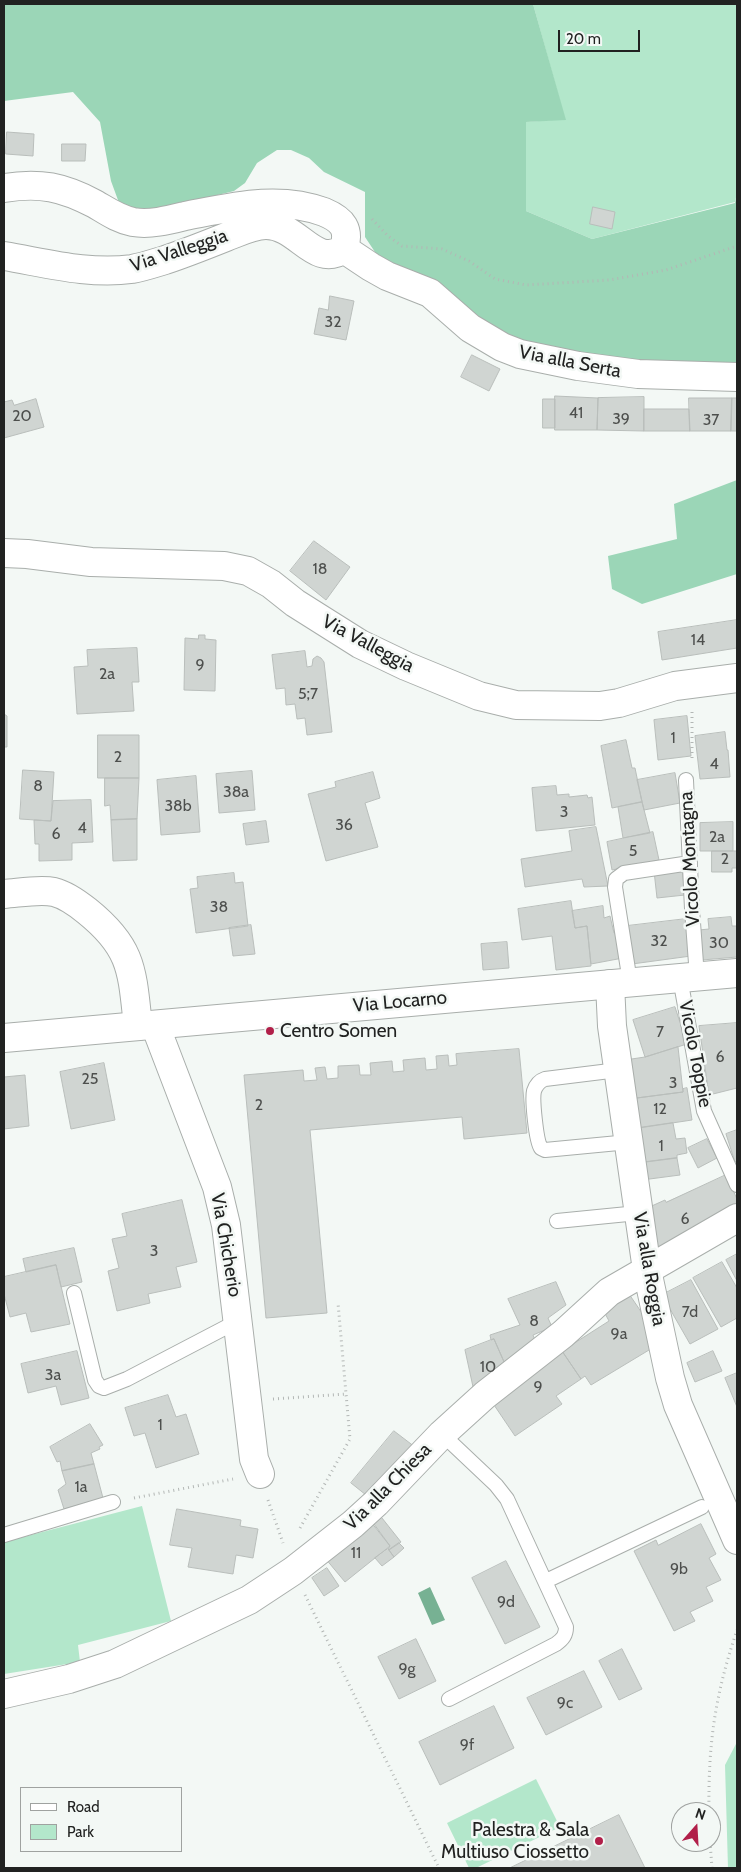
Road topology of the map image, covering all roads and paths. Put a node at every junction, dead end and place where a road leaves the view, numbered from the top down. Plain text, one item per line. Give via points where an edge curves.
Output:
1 (4, 188) edge
2 (368, 215) dead end
3 (737, 246) edge
4 (344, 249) junction
5 (4, 256) edge
6 (737, 377) edge
7 (4, 553) edge
8 (737, 678) edge
9 (692, 712) dead end
10 (686, 780) joint
11 (690, 863) junction
12 (4, 894) edge
13 (737, 973) edge
14 (688, 977) junction
15 (620, 983) junction
16 (147, 1025) junction
17 (4, 1038) edge
18 (618, 1070) junction
19 (629, 1142) junction
20 (737, 1185) edge
21 (638, 1213) junction
22 (737, 1218) edge
23 (557, 1221) dead end
24 (647, 1270) junction
25 (74, 1293) dead end
26 (338, 1303) dead end
27 (238, 1321) junction
28 (346, 1394) junction
29 (247, 1400) junction
30 (442, 1434) junction
31 (260, 1474) junction
32 (113, 1502) joint
33 (702, 1507) dead end
34 (4, 1535) edge
35 (737, 1540) edge
36 (290, 1562) junction
37 (546, 1581) junction
38 (737, 1630) edge
39 (4, 1694) edge
40 (448, 1699) dead end
41 (709, 1802) edge
42 (711, 1852) edge
43 (439, 1868) edge
44 (712, 1868) edge

1 - 4 street via 37,185 68,191 133,222 257,203 310,207 343,224 347,234
2 - 3 path via 402,246 442,249 469,260 495,279 526,285 609,280 657,272
4 - 5 street, Via Valleggia via 330,255 322,254 290,232 265,225 133,268 104,271 68,268
4 - 6 street, Via alla Serta via 387,276 430,293 476,333 520,354 638,374
7 - 8 street, Via Valleggia via 91,562 224,566 248,571 360,644 479,696 516,705 600,706 675,686
9 - 10 path, Vicolo Montagna via 693,758
10 - 11 lane, Vicolo Montagna
11 - 14 lane, Vicolo Montagna
11 - 15 lane via 624,873 616,879
12 - 16 street, Via Chicherio via 53,892 76,902 96,918 126,956
13 - 14 street, Via Locarno
14 - 15 street, Via Locarno
14 - 20 lane, Vicolo Toppie via 704,1111
15 - 16 street, Via Locarno
15 - 18 street, Via alla Roggia via 612,1026
16 - 17 street, Via Locarno
16 - 27 street, Via Chicherio via 217,1188 226,1225
18 - 19 street, Via alla Roggia
18 - 19 lane via 540,1081 534,1090 537,1140 545,1150
19 - 21 street, Via alla Roggia
21 - 23 lane
21 - 24 street, Via alla Roggia
22 - 24 street, Via alla Chiesa
24 - 30 street, Via alla Chiesa via 609,1292
24 - 35 street, Via alla Roggia via 678,1405
25 - 27 lane via 95,1380 104,1388 128,1380
26 - 28 path
27 - 29 street, Via Chicherio
28 - 29 path
28 - 36 path via 350,1439
29 - 31 street, Via Chicherio via 254,1459
30 - 36 street, Via alla Chiesa via 353,1524
30 - 37 lane via 507,1499
31 - 32 path
31 - 36 path
32 - 34 lane
33 - 37 lane
36 - 39 street, Via alla Chiesa via 249,1600 115,1664
36 - 43 path
37 - 40 lane via 564,1620 564,1638
38 - 41 path via 714,1710
42 - 44 path

